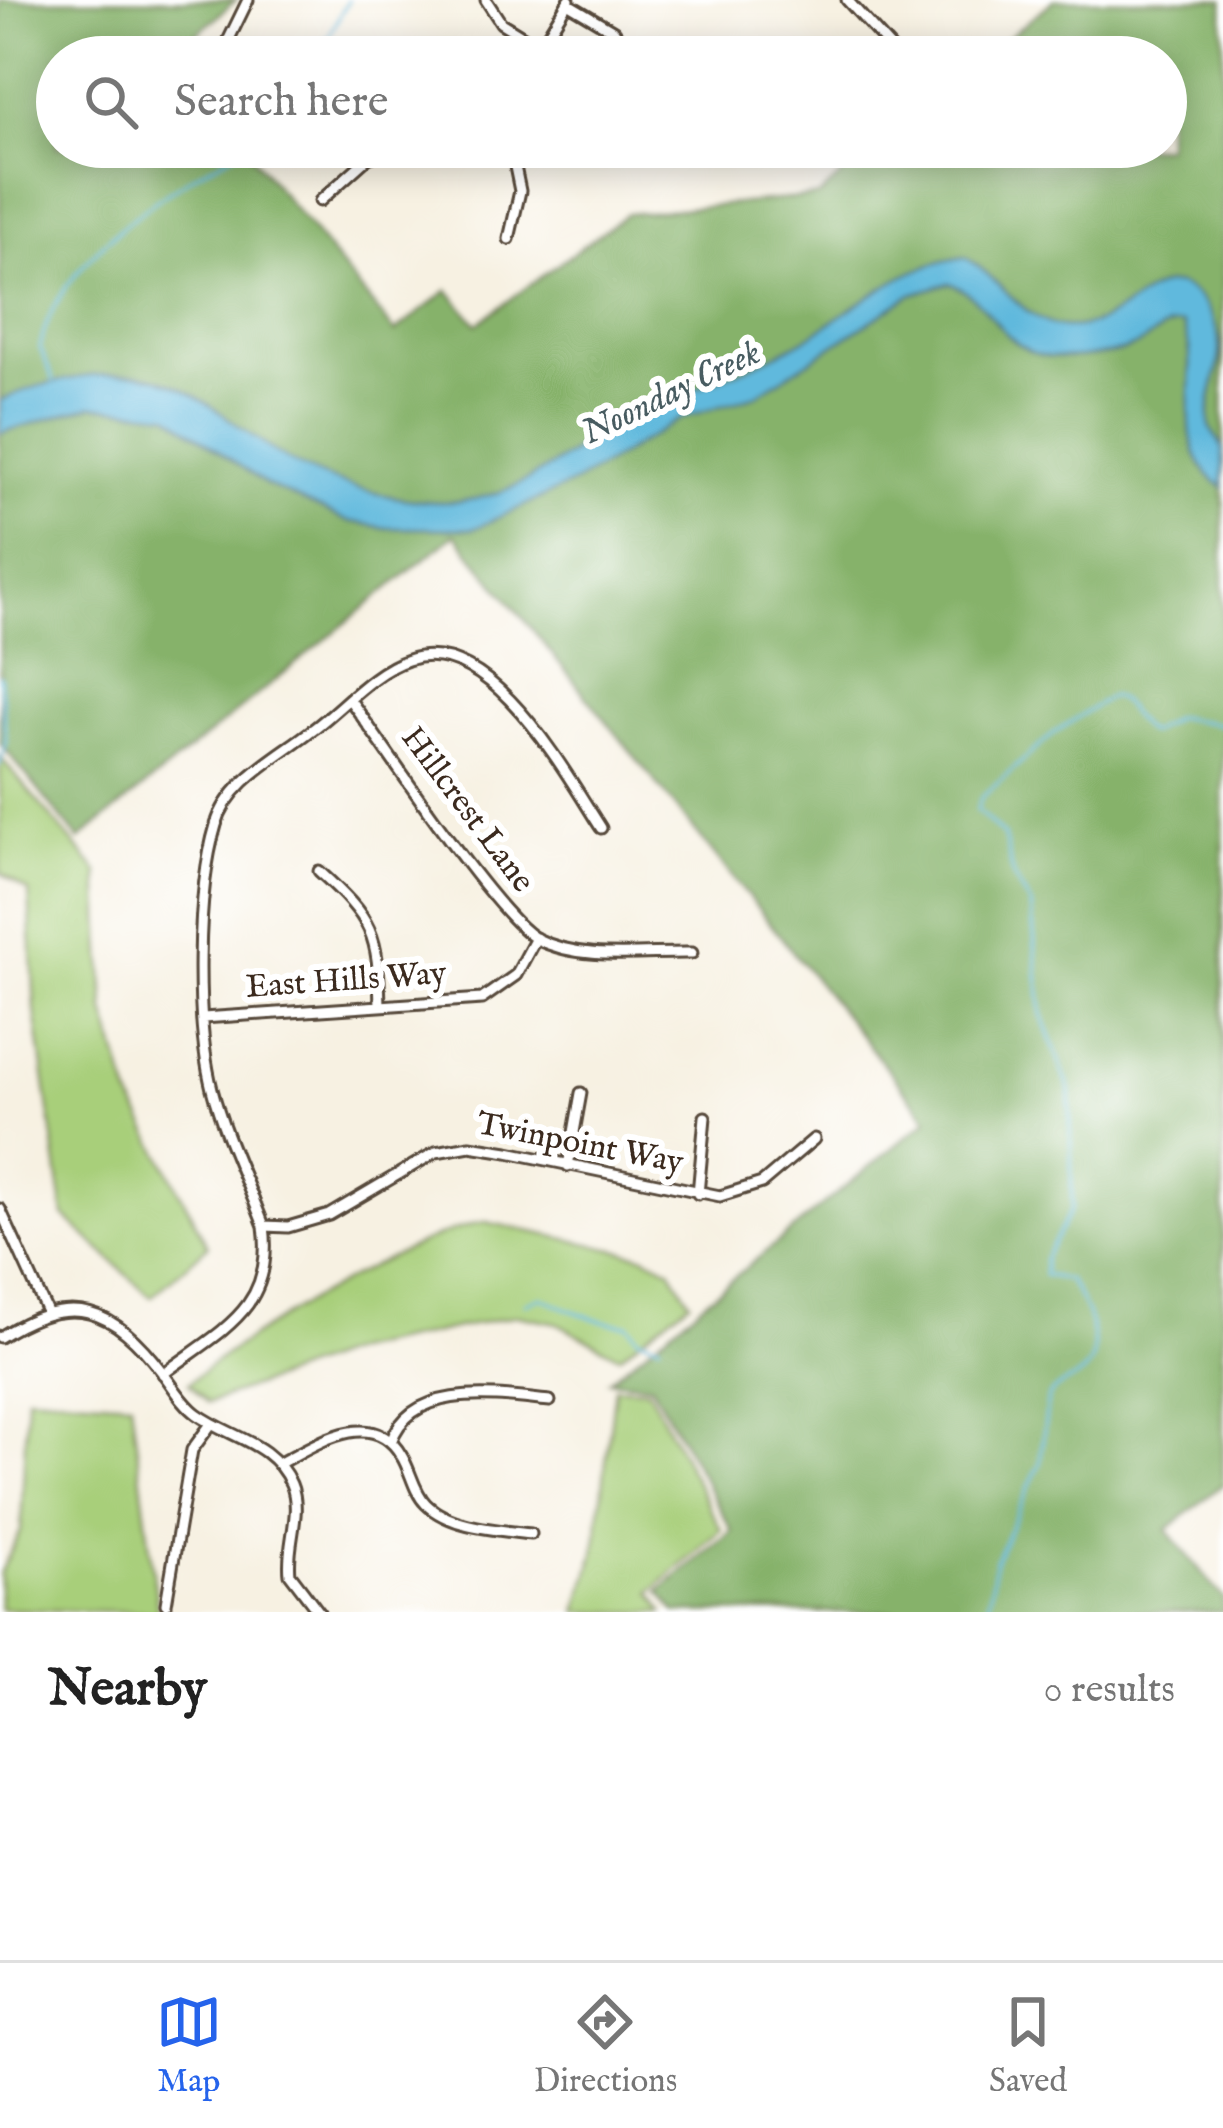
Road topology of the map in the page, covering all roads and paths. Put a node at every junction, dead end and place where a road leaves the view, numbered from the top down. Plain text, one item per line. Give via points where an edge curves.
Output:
1 (248, 0) edge
2 (486, 0) edge
3 (847, 0) edge
4 (568, 1) edge
5 (231, 36) edge
6 (517, 36) edge
7 (547, 36) edge
8 (617, 36) edge
9 (880, 36) edge
10 (357, 168) edge
11 (515, 168) edge
12 (320, 201) dead end
13 (509, 239) dead end
14 (350, 700) junction
15 (601, 828) dead end
16 (319, 871) dead end
17 (536, 938) junction
18 (692, 952) dead end
19 (380, 1006) junction
20 (203, 1018) junction
21 (581, 1093) dead end
22 (705, 1117) dead end
23 (814, 1138) dead end
24 (568, 1166) junction
25 (698, 1194) junction
26 (0, 1209) edge
27 (264, 1226) junction
28 (48, 1314) junction
29 (0, 1337) edge
30 (163, 1374) junction
31 (550, 1401) dead end
32 (212, 1424) junction
33 (391, 1442) junction
34 (278, 1464) junction
35 (532, 1534) dead end
36 (166, 1604) dead end
37 (319, 1612) edge

1 - 5 street
2 - 6 street
3 - 9 street
4 - 7 street
4 - 8 street
10 - 12 street
11 - 13 street via 520,191
14 - 15 street via 410,658 468,663 515,709
14 - 17 street, Hillcrest Lane via 501,904
14 - 20 street via 223,807 200,959
16 - 19 street via 368,920
17 - 18 street, Hillcrest Lane via 586,952
17 - 19 street, East Hills Way via 516,975 482,999
19 - 20 street, East Hills Way
20 - 27 street via 212,1089
21 - 24 street
22 - 25 street
23 - 25 street, Twinpoint Way via 752,1189
24 - 25 street, Twinpoint Way
24 - 27 street, Twinpoint Way via 508,1152 436,1152 310,1222
26 - 28 street
27 - 30 street via 264,1271 253,1303
28 - 29 street
28 - 30 street via 102,1313
30 - 32 street
31 - 33 street via 463,1396 409,1414
32 - 34 street via 255,1443
32 - 36 street via 192,1450
33 - 34 street via 345,1430
33 - 35 street via 428,1507 450,1520
34 - 37 street via 296,1506 290,1574

